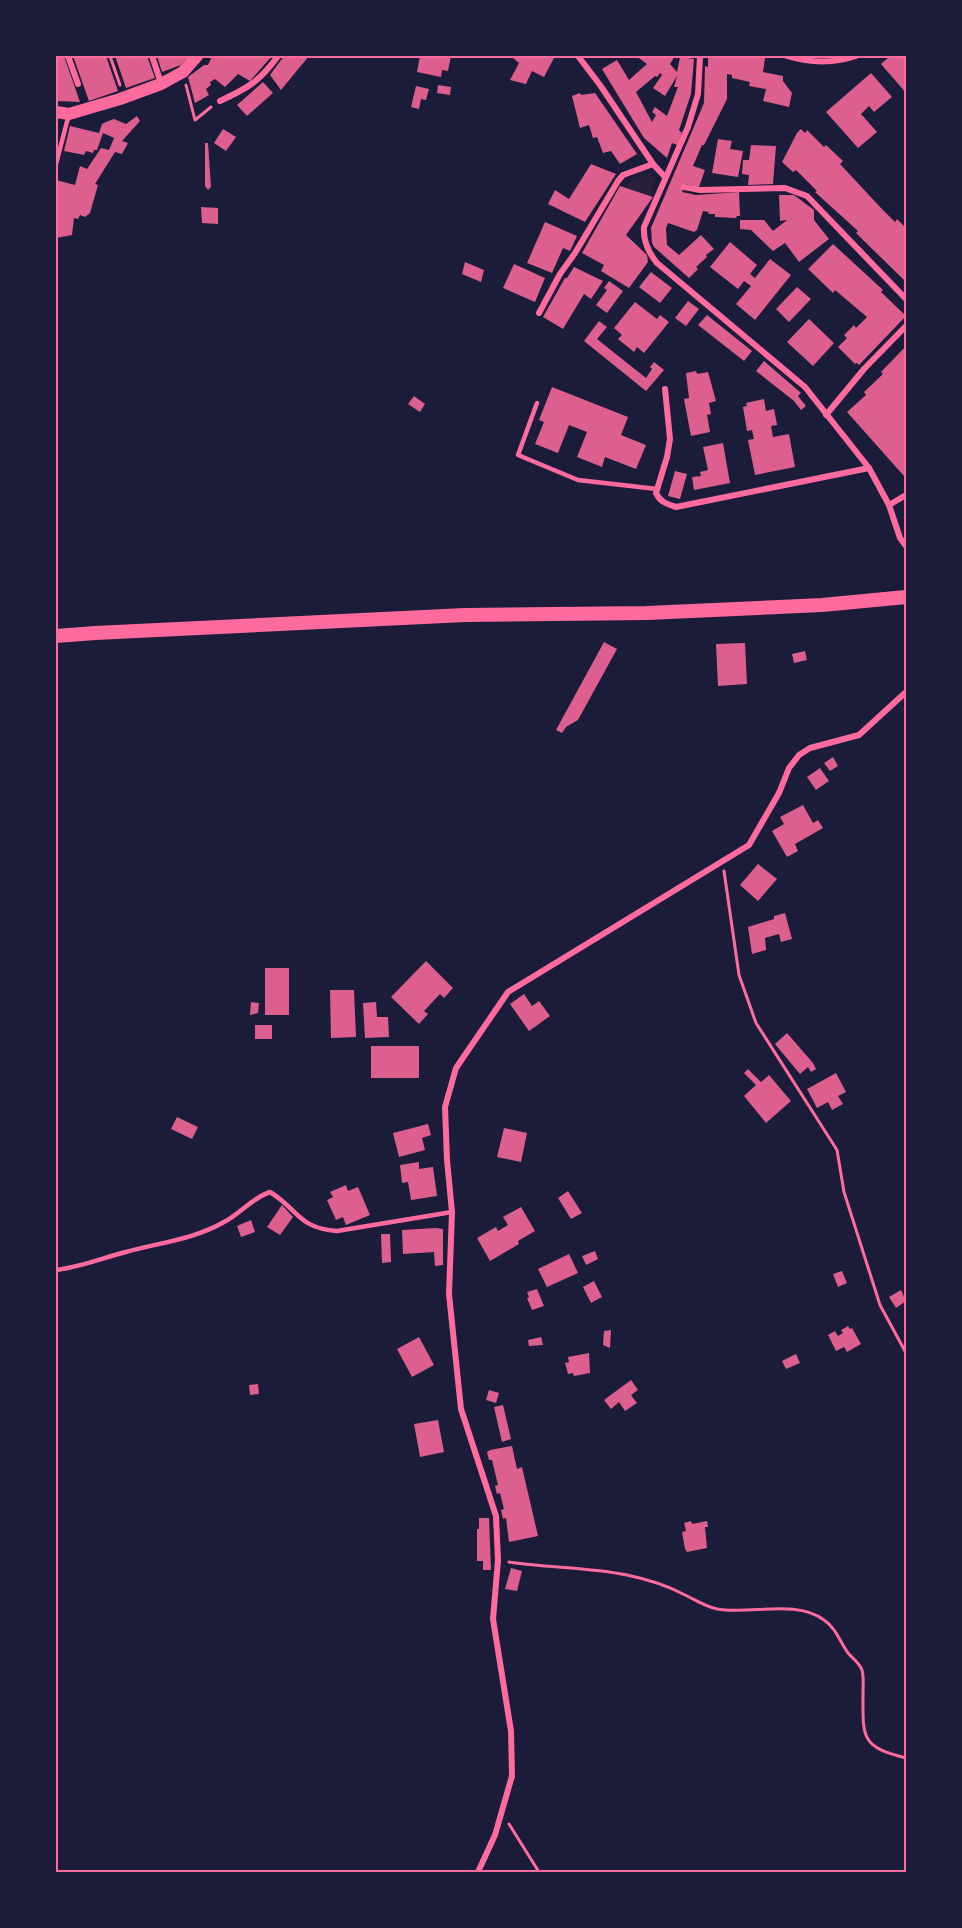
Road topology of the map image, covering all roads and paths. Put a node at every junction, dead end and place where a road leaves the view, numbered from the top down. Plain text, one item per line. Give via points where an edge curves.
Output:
1 (68, 56) edge
2 (110, 56) edge
3 (152, 56) edge
4 (197, 56) edge
5 (278, 56) edge
6 (578, 56) edge
7 (700, 56) edge
8 (787, 56) edge
9 (856, 56) edge
10 (183, 72) junction
11 (78, 84) dead end
12 (161, 84) junction
13 (120, 85) dead end
14 (220, 100) joint
15 (56, 112) edge
16 (69, 114) junction
17 (56, 164) edge
18 (653, 164) junction
19 (666, 181) junction
20 (684, 187) dead end
21 (906, 299) edge
22 (539, 313) dead end
23 (906, 326) edge
24 (665, 389) dead end
25 (537, 402) dead end
26 (826, 415) junction
27 (869, 468) junction
28 (657, 489) junction
29 (906, 495) edge
30 (889, 505) junction
31 (906, 546) edge
32 (906, 597) edge
33 (56, 636) edge
34 (906, 692) edge
35 (723, 861) junction
36 (452, 1212) junction
37 (56, 1270) edge
38 (906, 1353) edge
39 (498, 1560) junction
40 (906, 1758) edge
41 (502, 1812) junction
42 (478, 1872) edge
43 (539, 1872) edge

1 - 11 street
2 - 13 path
3 - 12 street
4 - 10 main road
5 - 14 street via 265,75
6 - 18 street
7 - 19 street via 698,94
8 - 9 street via 820,63
10 - 12 main road
10 - 14 path via 195,120
12 - 16 main road
15 - 16 main road
16 - 17 lane
18 - 19 street
18 - 22 street via 618,181
19 - 26 street via 644,227 643,238 657,263 805,387
20 - 21 street via 785,188 807,196
23 - 26 street
24 - 28 street via 669,439
25 - 28 lane via 518,455 578,480
26 - 27 street
27 - 28 street via 676,507 659,499
27 - 30 street
29 - 30 street
30 - 31 street
32 - 33 main road via 717,610 465,615
34 - 35 street via 859,735 810,748 799,755 749,845
35 - 36 street via 508,992 456,1068 445,1107
35 - 38 path via 739,975 756,1023 837,1150 844,1192 880,1305
36 - 37 lane via 337,1231 320,1230 307,1224 270,1192 258,1196 224,1223 188,1237
36 - 39 street via 449,1294 461,1409 495,1516
39 - 40 path via 626,1575 656,1583 716,1609 780,1609 814,1614 826,1620 863,1672 863,1717 871,1744 882,1752
39 - 41 street via 493,1619 511,1731 512,1776
41 - 42 street
41 - 43 path

